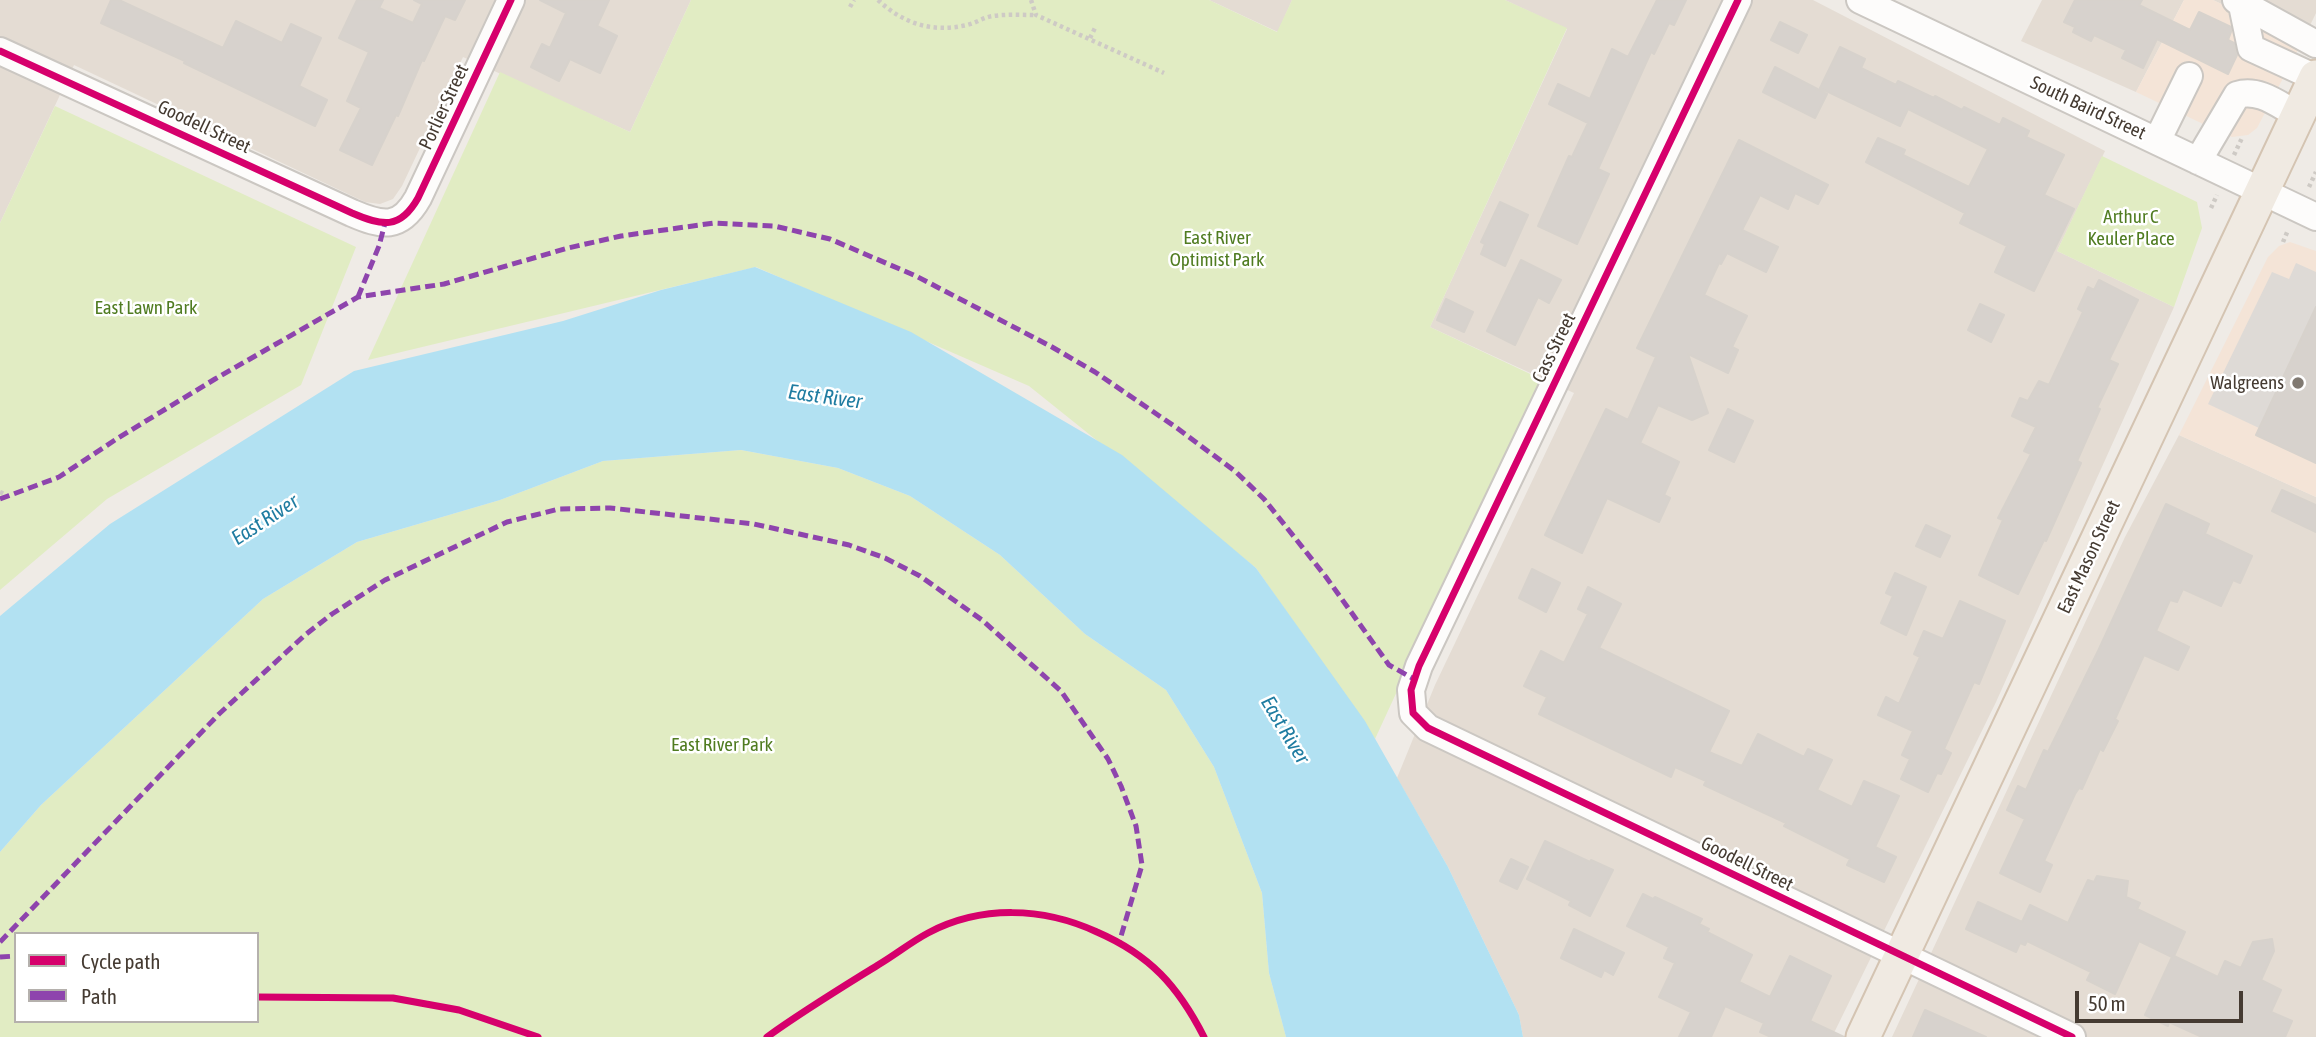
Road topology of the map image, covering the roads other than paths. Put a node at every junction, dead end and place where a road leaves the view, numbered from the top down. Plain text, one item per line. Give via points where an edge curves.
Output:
1 (511, 0) edge
2 (1738, 0) edge
3 (1860, 0) edge
4 (2239, 3) edge
5 (2316, 44) edge
6 (0, 51) edge
7 (2189, 76) dead end
8 (2316, 78) edge
9 (2298, 115) junction
10 (2157, 141) junction
11 (2198, 161) junction
12 (2262, 191) junction
13 (2316, 217) edge
14 (396, 222) joint
15 (1413, 713) joint
16 (1901, 956) junction
17 (1863, 1037) edge
18 (2072, 1037) edge

1 - 14 street, Porlier Street via 418,198
2 - 15 street, Cass Street via 1419,666 1411,690
3 - 10 street, South Baird Street
4 - 5 street
4 - 8 street via 2252,48
6 - 14 street, Goodell Street via 371,221
7 - 10 street
8 - 9 main road, East Mason Street
9 - 11 street via 2258,94 2237,95
9 - 12 main road, East Mason Street
10 - 11 street, South Baird Street
11 - 12 street, South Baird Street
12 - 13 street, South Baird Street
12 - 16 main road, East Mason Street
15 - 16 street, Goodell Street via 1428,728
16 - 17 main road, East Mason Street
16 - 18 street, Goodell Street

